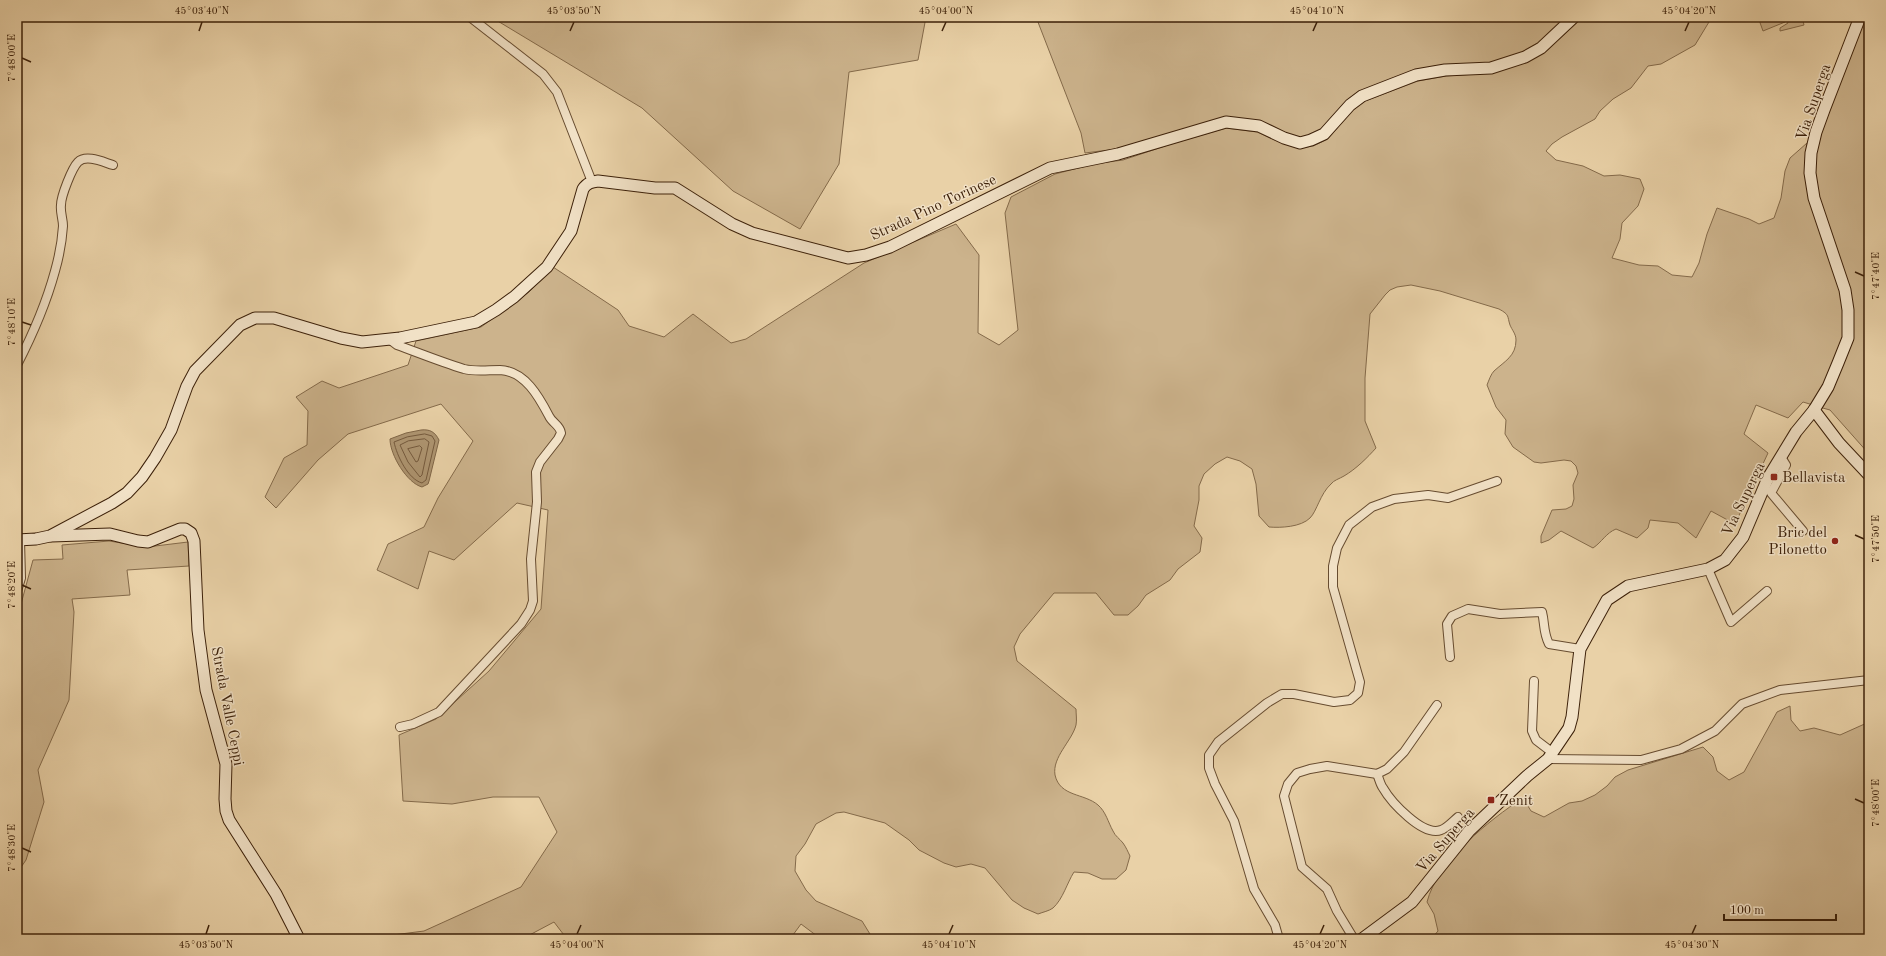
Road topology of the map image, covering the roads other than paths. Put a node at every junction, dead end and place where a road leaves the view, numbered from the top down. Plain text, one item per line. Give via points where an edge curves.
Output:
1 (470, 17) edge
2 (1574, 17) edge
3 (1860, 17) edge
4 (113, 165) dead end
5 (592, 182) junction
6 (389, 339) junction
7 (17, 365) edge
8 (1814, 410) junction
9 (1781, 457) junction
10 (1869, 475) edge
11 (1497, 481) dead end
12 (1803, 531) dead end
13 (50, 536) junction
14 (19, 540) edge
15 (1708, 569) junction
16 (17, 591) edge
17 (1767, 591) dead end
18 (1580, 649) junction
19 (1450, 657) dead end
20 (1869, 680) edge
21 (1534, 681) dead end
22 (1436, 706) dead end
23 (400, 727) dead end
24 (1550, 756) junction
25 (1377, 774) junction
26 (1458, 817) dead end
27 (299, 939) edge
28 (1279, 939) edge
29 (1354, 939) edge
30 (1362, 939) edge

1 - 5 street via 543,74 557,92
2 - 5 street, Strada Pino Torinese via 1541,48 1525,57 1491,68 1445,70 1416,75 1362,96 1350,105 1324,134 1311,140 1300,143 1259,126 1226,122 1118,154 1050,168 890,247 866,255 848,258 752,232 732,224 675,188
3 - 8 street, Via Superga via 1816,132 1811,153 1810,173 1814,198 1845,290 1848,310 1848,338 1828,388
4 - 7 street via 90,159 77,163 60,204 63,225 55,271 40,318
5 - 6 street via 583,189 571,231 556,256 514,297 476,322
6 - 13 street via 362,342 274,318 255,318 240,324 195,370 171,430 142,477 127,493 112,503
6 - 23 street via 465,369 480,372 500,370 516,374 543,402 549,417 561,433 540,462 536,472 537,502 531,559 534,601 530,610 521,624 439,712
8 - 9 street, Via Superga via 1796,432
8 - 10 street via 1839,443
9 - 12 street via 1786,466 1771,494
9 - 15 street, Via Superga via 1768,478 1743,537 1725,560
11 - 28 street via 1448,498 1428,495 1394,499 1372,507 1349,525 1337,548 1333,566 1333,587 1360,682 1358,693 1350,700 1334,702 1282,694 1218,742 1209,755 1209,768 1234,820 1254,889 1275,925
13 - 14 street via 36,540
13 - 27 street, Strada Valle Ceppi via 110,534 148,542 180,529 191,533 194,541 198,630 206,690 226,764 226,810 229,820 276,894
14 - 16 street via 21,578
15 - 17 street via 1731,622
15 - 18 street, Via Superga via 1628,586 1607,600
18 - 19 street via 1549,644 1544,634 1542,612 1500,614 1468,609 1452,616 1447,624
18 - 24 street, Via Superga via 1569,728
20 - 24 street via 1780,690 1742,704 1715,731 1681,749 1641,760
21 - 24 street via 1532,731 1536,740
22 - 25 street via 1404,752 1387,769
24 - 30 street, Via Superga via 1469,831 1412,902
25 - 26 street via 1382,788 1396,806 1420,826 1430,831 1441,830
25 - 29 street via 1327,766 1310,769 1297,773 1288,784 1284,796 1302,867 1327,889

